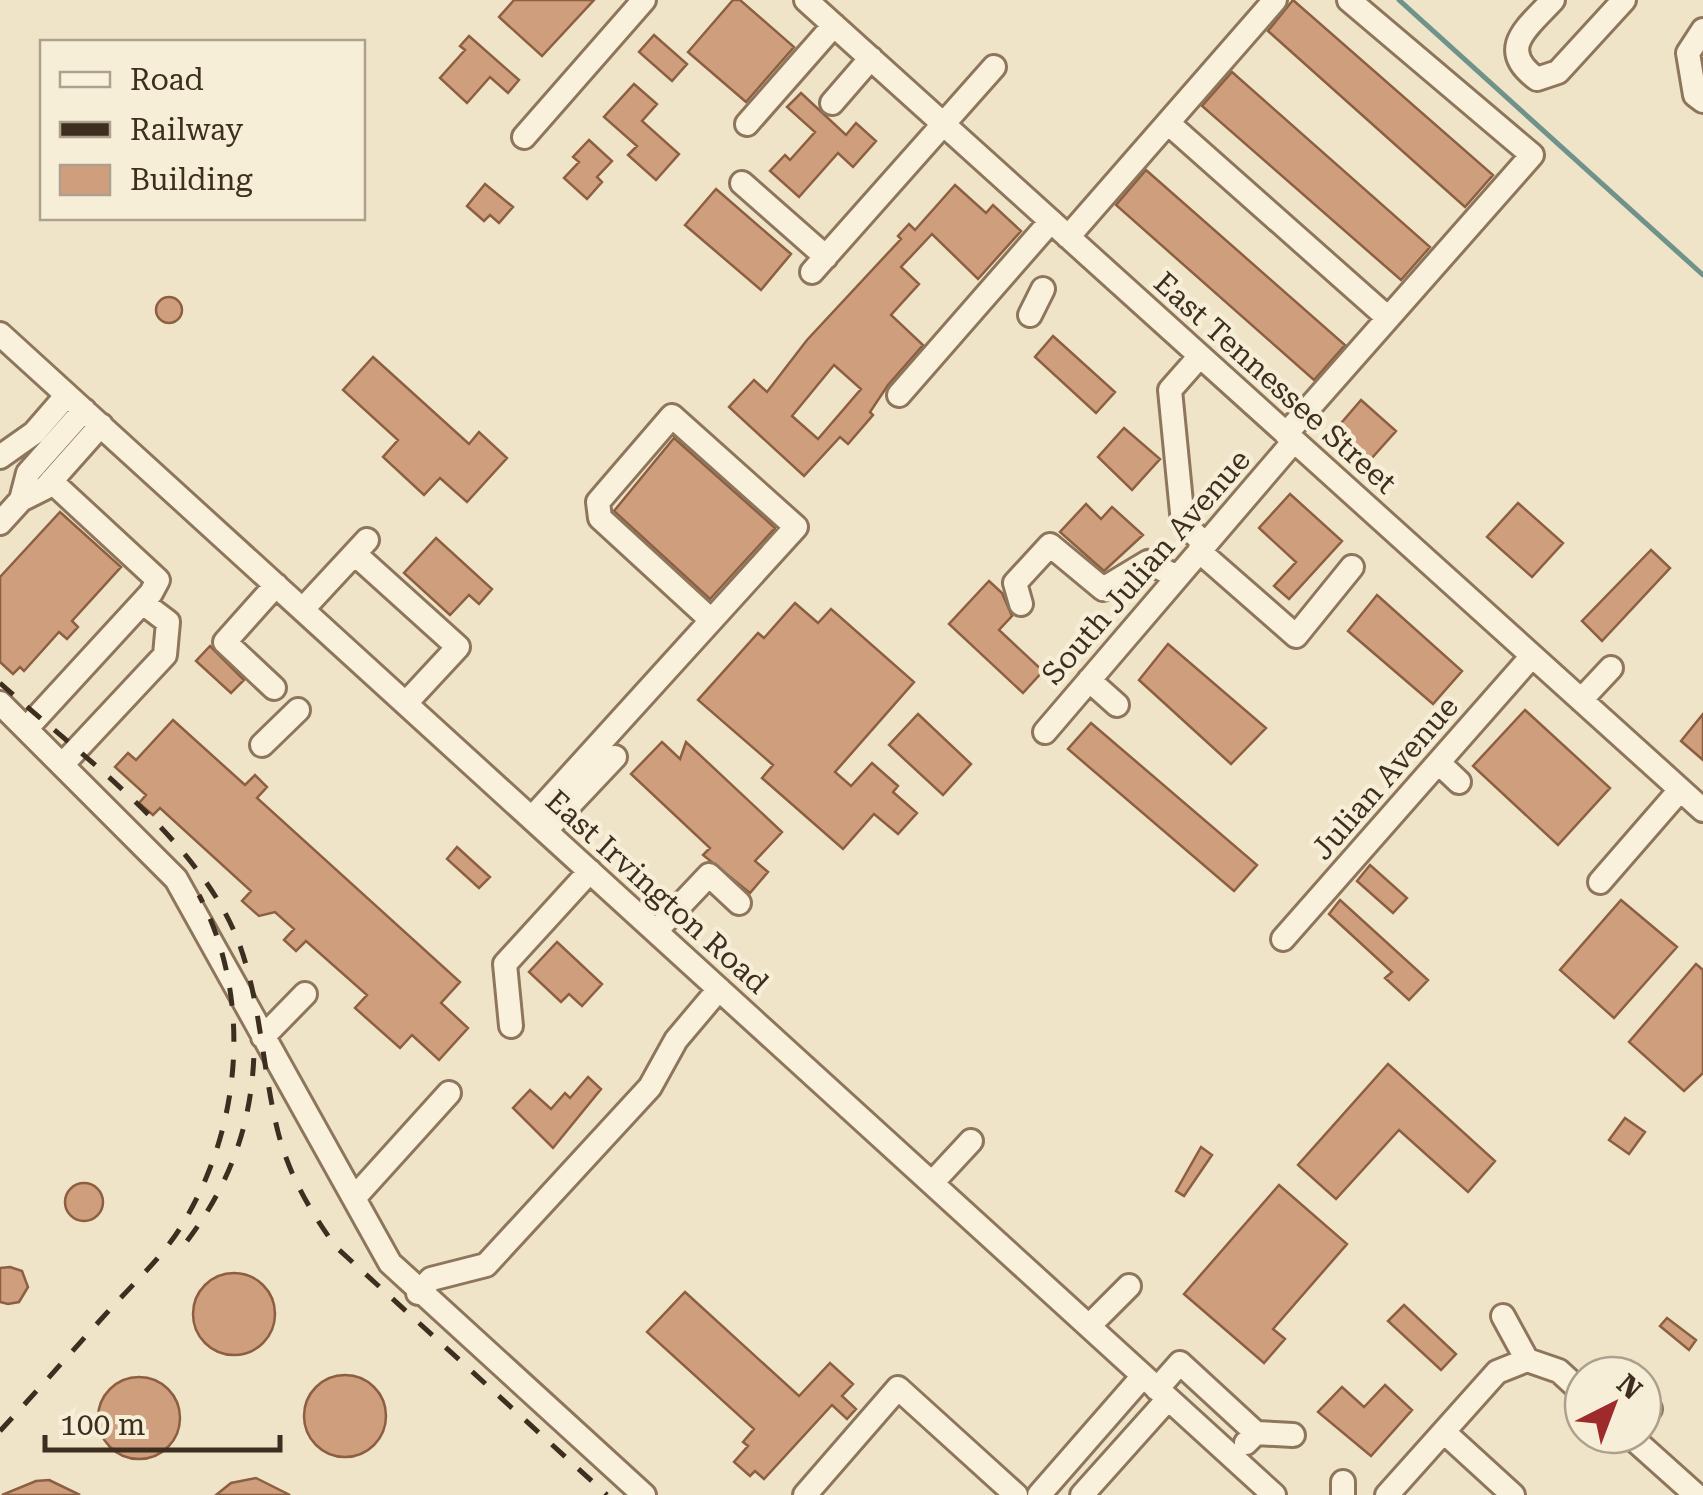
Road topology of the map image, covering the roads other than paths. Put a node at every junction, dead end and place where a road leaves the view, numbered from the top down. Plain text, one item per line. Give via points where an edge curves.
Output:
1 (644, 0) edge
2 (806, 0) edge
3 (1275, 0) edge
4 (1349, 0) edge
5 (1553, 0) edge
6 (1624, 0) edge
7 (834, 25) junction
8 (1703, 30) edge
9 (871, 58) junction
10 (994, 67) dead end
11 (1703, 101) edge
12 (832, 103) dead end
13 (1168, 123) junction
14 (746, 124) dead end
15 (944, 124) junction
16 (524, 136) dead end
17 (742, 183) dead end
18 (1060, 229) junction
19 (1043, 288) dead end
20 (1030, 315) dead end
21 (1388, 318) junction
22 (0, 334) edge
23 (1200, 356) junction
24 (899, 395) dead end
25 (84, 410) junction
26 (1290, 437) junction
27 (0, 457) edge
28 (51, 482) junction
29 (21, 500) junction
30 (0, 523) edge
31 (1202, 547) junction
32 (1352, 566) dead end
33 (1177, 577) junction
34 (276, 585) junction
35 (143, 603) junction
36 (1022, 604) dead end
37 (303, 609) junction
38 (711, 620) junction
39 (1532, 656) junction
40 (1611, 668) dead end
41 (1089, 680) junction
42 (274, 688) dead end
43 (1581, 700) junction
44 (0, 703) edge
45 (406, 703) junction
46 (1117, 705) dead end
47 (298, 710) dead end
48 (26, 729) junction
49 (1044, 732) dead end
50 (262, 745) dead end
51 (616, 758) dead end
52 (1438, 762) junction
53 (62, 765) junction
54 (1459, 782) dead end
55 (1680, 790) junction
56 (1703, 810) edge
57 (539, 824) junction
58 (590, 871) junction
59 (1600, 882) dead end
60 (739, 903) dead end
61 (656, 931) junction
62 (1283, 940) dead end
63 (719, 989) junction
64 (305, 994) dead end
65 (512, 1026) dead end
66 (263, 1037) junction
67 (449, 1092) dead end
68 (971, 1142) dead end
69 (932, 1183) junction
70 (354, 1198) junction
71 (1128, 1286) dead end
72 (418, 1292) junction
73 (1503, 1316) dead end
74 (1088, 1326) junction
75 (1526, 1360) junction
76 (1563, 1375) edge
77 (1156, 1388) junction
78 (1444, 1432) junction
79 (1256, 1433) junction
80 (1293, 1436) dead end
81 (1650, 1455) edge
82 (1233, 1456) junction
83 (1686, 1492) edge
84 (644, 1495) edge
85 (806, 1495) edge
86 (1016, 1495) edge
87 (1039, 1495) edge
88 (1082, 1495) edge
89 (1274, 1495) edge
90 (1388, 1495) edge
91 (1513, 1495) edge

1 - 16 street
2 - 7 street, East Tennessee Street
3 - 13 street
4 - 21 street, South Julian Avenue via 1532,154
5 - 6 street via 1515,54 1537,79 1558,72
7 - 9 street, East Tennessee Street
7 - 14 street
8 - 11 street via 1688,53 1694,96
9 - 12 street
9 - 15 street, East Tennessee Street
10 - 15 street
13 - 18 street
13 - 21 street
15 - 17 street via 819,264
15 - 18 street, East Tennessee Street
18 - 23 street, East Tennessee Street
18 - 24 street
19 - 20 street
21 - 26 street, South Julian Avenue
22 - 25 street, East Irvington Road
23 - 26 street, East Tennessee Street
23 - 31 street via 1170,390 1183,523
25 - 27 street
25 - 28 street
25 - 29 street via 28,473
25 - 34 street, East Irvington Road
26 - 31 street, South Julian Avenue
26 - 39 street, East Tennessee Street
28 - 29 street
28 - 35 street via 157,576
29 - 30 street
31 - 32 street via 1296,636
31 - 33 street, South Julian Avenue
33 - 36 street via 1148,562 1103,589 1050,545 1015,583
33 - 41 street, South Julian Avenue
34 - 37 street, East Irvington Road
34 - 42 street via 225,642
35 - 48 street
35 - 53 street via 168,622 166,655
37 - 45 street, East Irvington Road
37 - 45 street via 361,547 458,647
38 - 38 street via 796,527 672,416 598,502 600,518
38 - 57 street
39 - 43 street, East Tennessee Street
39 - 52 street, Julian Avenue
40 - 43 street
41 - 46 street
41 - 49 street, South Julian Avenue
43 - 55 street, East Tennessee Street
44 - 48 street
45 - 57 street, East Irvington Road
47 - 50 street
48 - 53 street
51 - 57 street
52 - 54 street
52 - 62 street, Julian Avenue
53 - 66 street via 176,879
55 - 56 street, East Tennessee Street
55 - 59 street
57 - 58 street, East Irvington Road
58 - 61 street, East Irvington Road
58 - 65 street via 505,964
60 - 61 street via 709,875
61 - 63 street, East Irvington Road
63 - 69 street, East Irvington Road
63 - 72 street via 676,1040 650,1087 486,1265 431,1280
64 - 66 street
66 - 70 street
67 - 70 street
68 - 69 street
69 - 74 street, East Irvington Road
70 - 72 street via 390,1263
71 - 74 street
72 - 84 street
73 - 75 street
74 - 77 street, East Irvington Road
75 - 76 street
75 - 78 street via 1497,1372
77 - 79 street via 1180,1363
77 - 82 street, East Irvington Road
77 - 87 street
77 - 88 street
78 - 90 street
78 - 91 street
79 - 80 street
79 - 82 street
81 - 83 street
82 - 89 street, East Irvington Road
85 - 86 street via 898,1388

